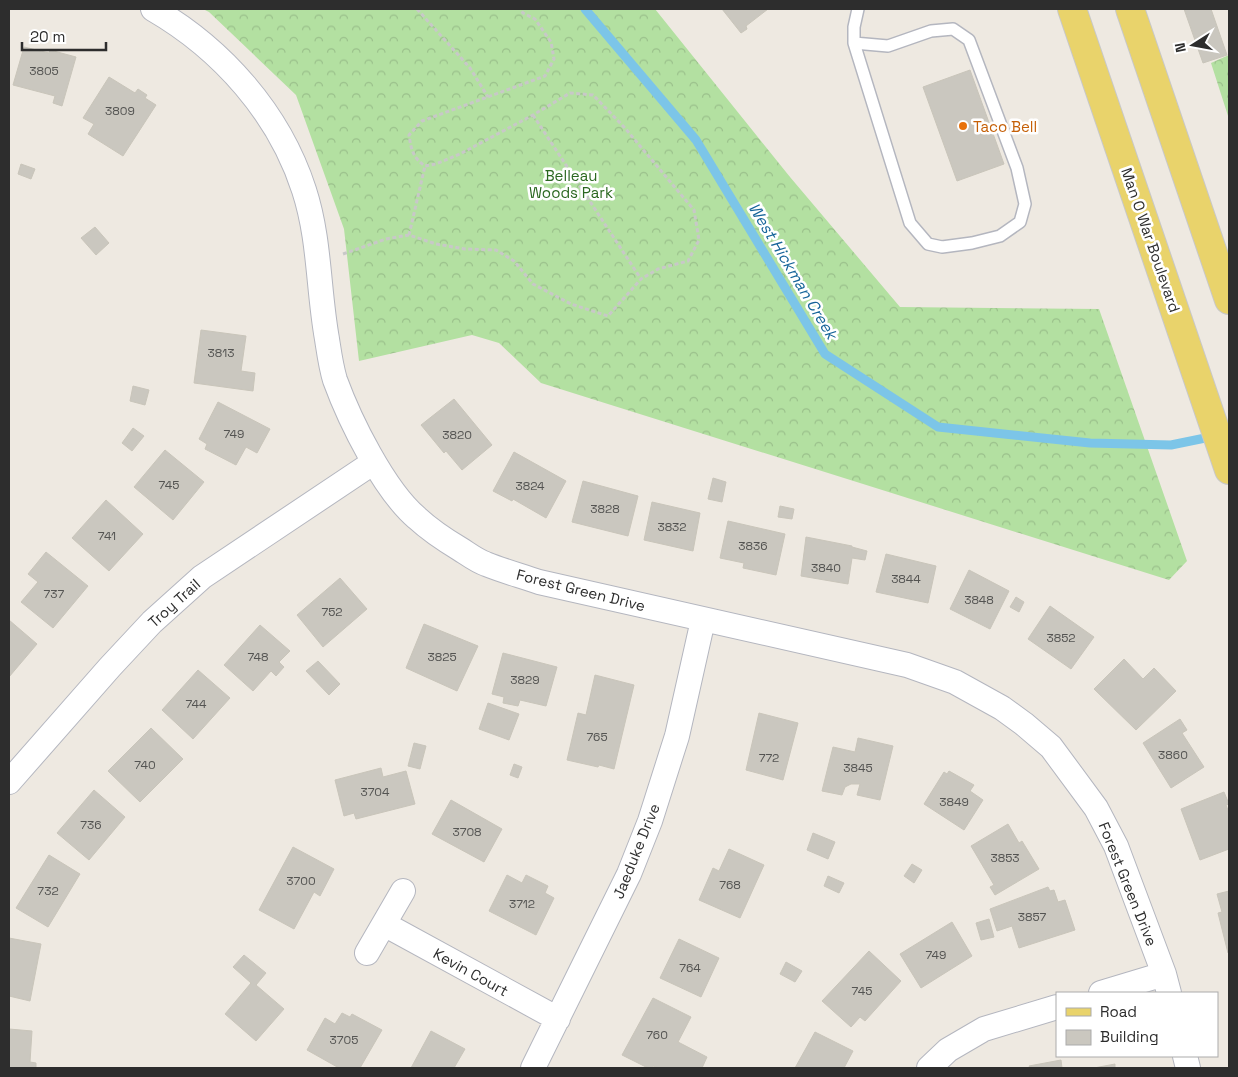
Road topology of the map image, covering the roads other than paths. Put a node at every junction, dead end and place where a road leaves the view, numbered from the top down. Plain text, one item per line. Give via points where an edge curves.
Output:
1 (153, 9) edge
2 (858, 9) edge
3 (1072, 9) edge
4 (1130, 9) edge
5 (854, 43) junction
6 (1227, 292) edge
7 (374, 462) junction
8 (1229, 470) edge
9 (703, 620) junction
10 (9, 782) edge
11 (403, 891) dead end
12 (384, 924) junction
13 (367, 953) dead end
14 (1166, 984) edge
15 (1108, 992) edge
16 (1056, 1007) edge
17 (558, 1020) junction
18 (533, 1068) edge
19 (929, 1068) edge

1 - 7 street, Forest Green Drive via 208,47 242,81 288,150 304,190 316,238 326,337 334,378
2 - 5 lane
3 - 8 main road, Man O War Boulevard
4 - 6 main road
5 - 5 lane via 910,223 928,244 942,247 972,243 1000,236 1020,222 1025,204 1017,168 969,40 953,29 931,31 888,46
7 - 9 street, Forest Green Drive via 391,490 416,518 484,564 539,582
7 - 10 street, Troy Trail via 202,577 152,622
9 - 14 street, Forest Green Drive via 907,665 955,682 1024,724 1051,747 1096,808 1116,846
9 - 17 street, Jaeduke Drive via 677,736 650,821 629,874
11 - 12 street
12 - 13 street
12 - 17 street, Kevin Court
14 - 15 street
16 - 19 street via 984,1028 948,1050
17 - 18 street, Jaeduke Drive

